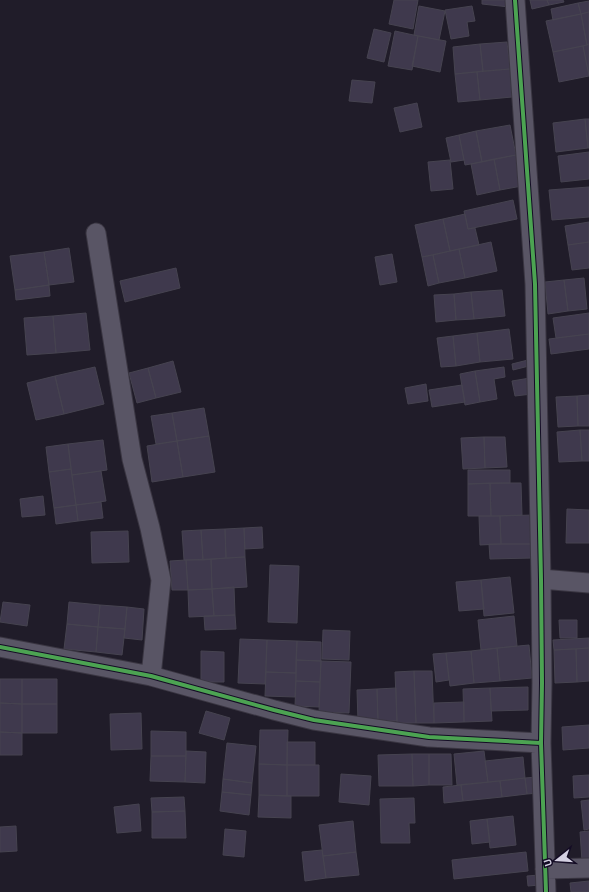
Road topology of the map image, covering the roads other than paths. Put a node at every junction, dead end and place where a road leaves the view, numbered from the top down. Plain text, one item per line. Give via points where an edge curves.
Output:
1 (515, 0) edge
2 (96, 233) dead end
3 (541, 579) junction
4 (589, 583) edge
5 (0, 647) edge
6 (151, 676) junction
7 (541, 743) junction
8 (589, 868) edge
9 (545, 869) junction
10 (546, 892) edge

1 - 3 street via 535,284
2 - 6 street via 132,458 161,580
3 - 4 street
3 - 7 street
5 - 6 street
6 - 7 street via 314,720 429,737
7 - 9 street
8 - 9 street
9 - 10 street

